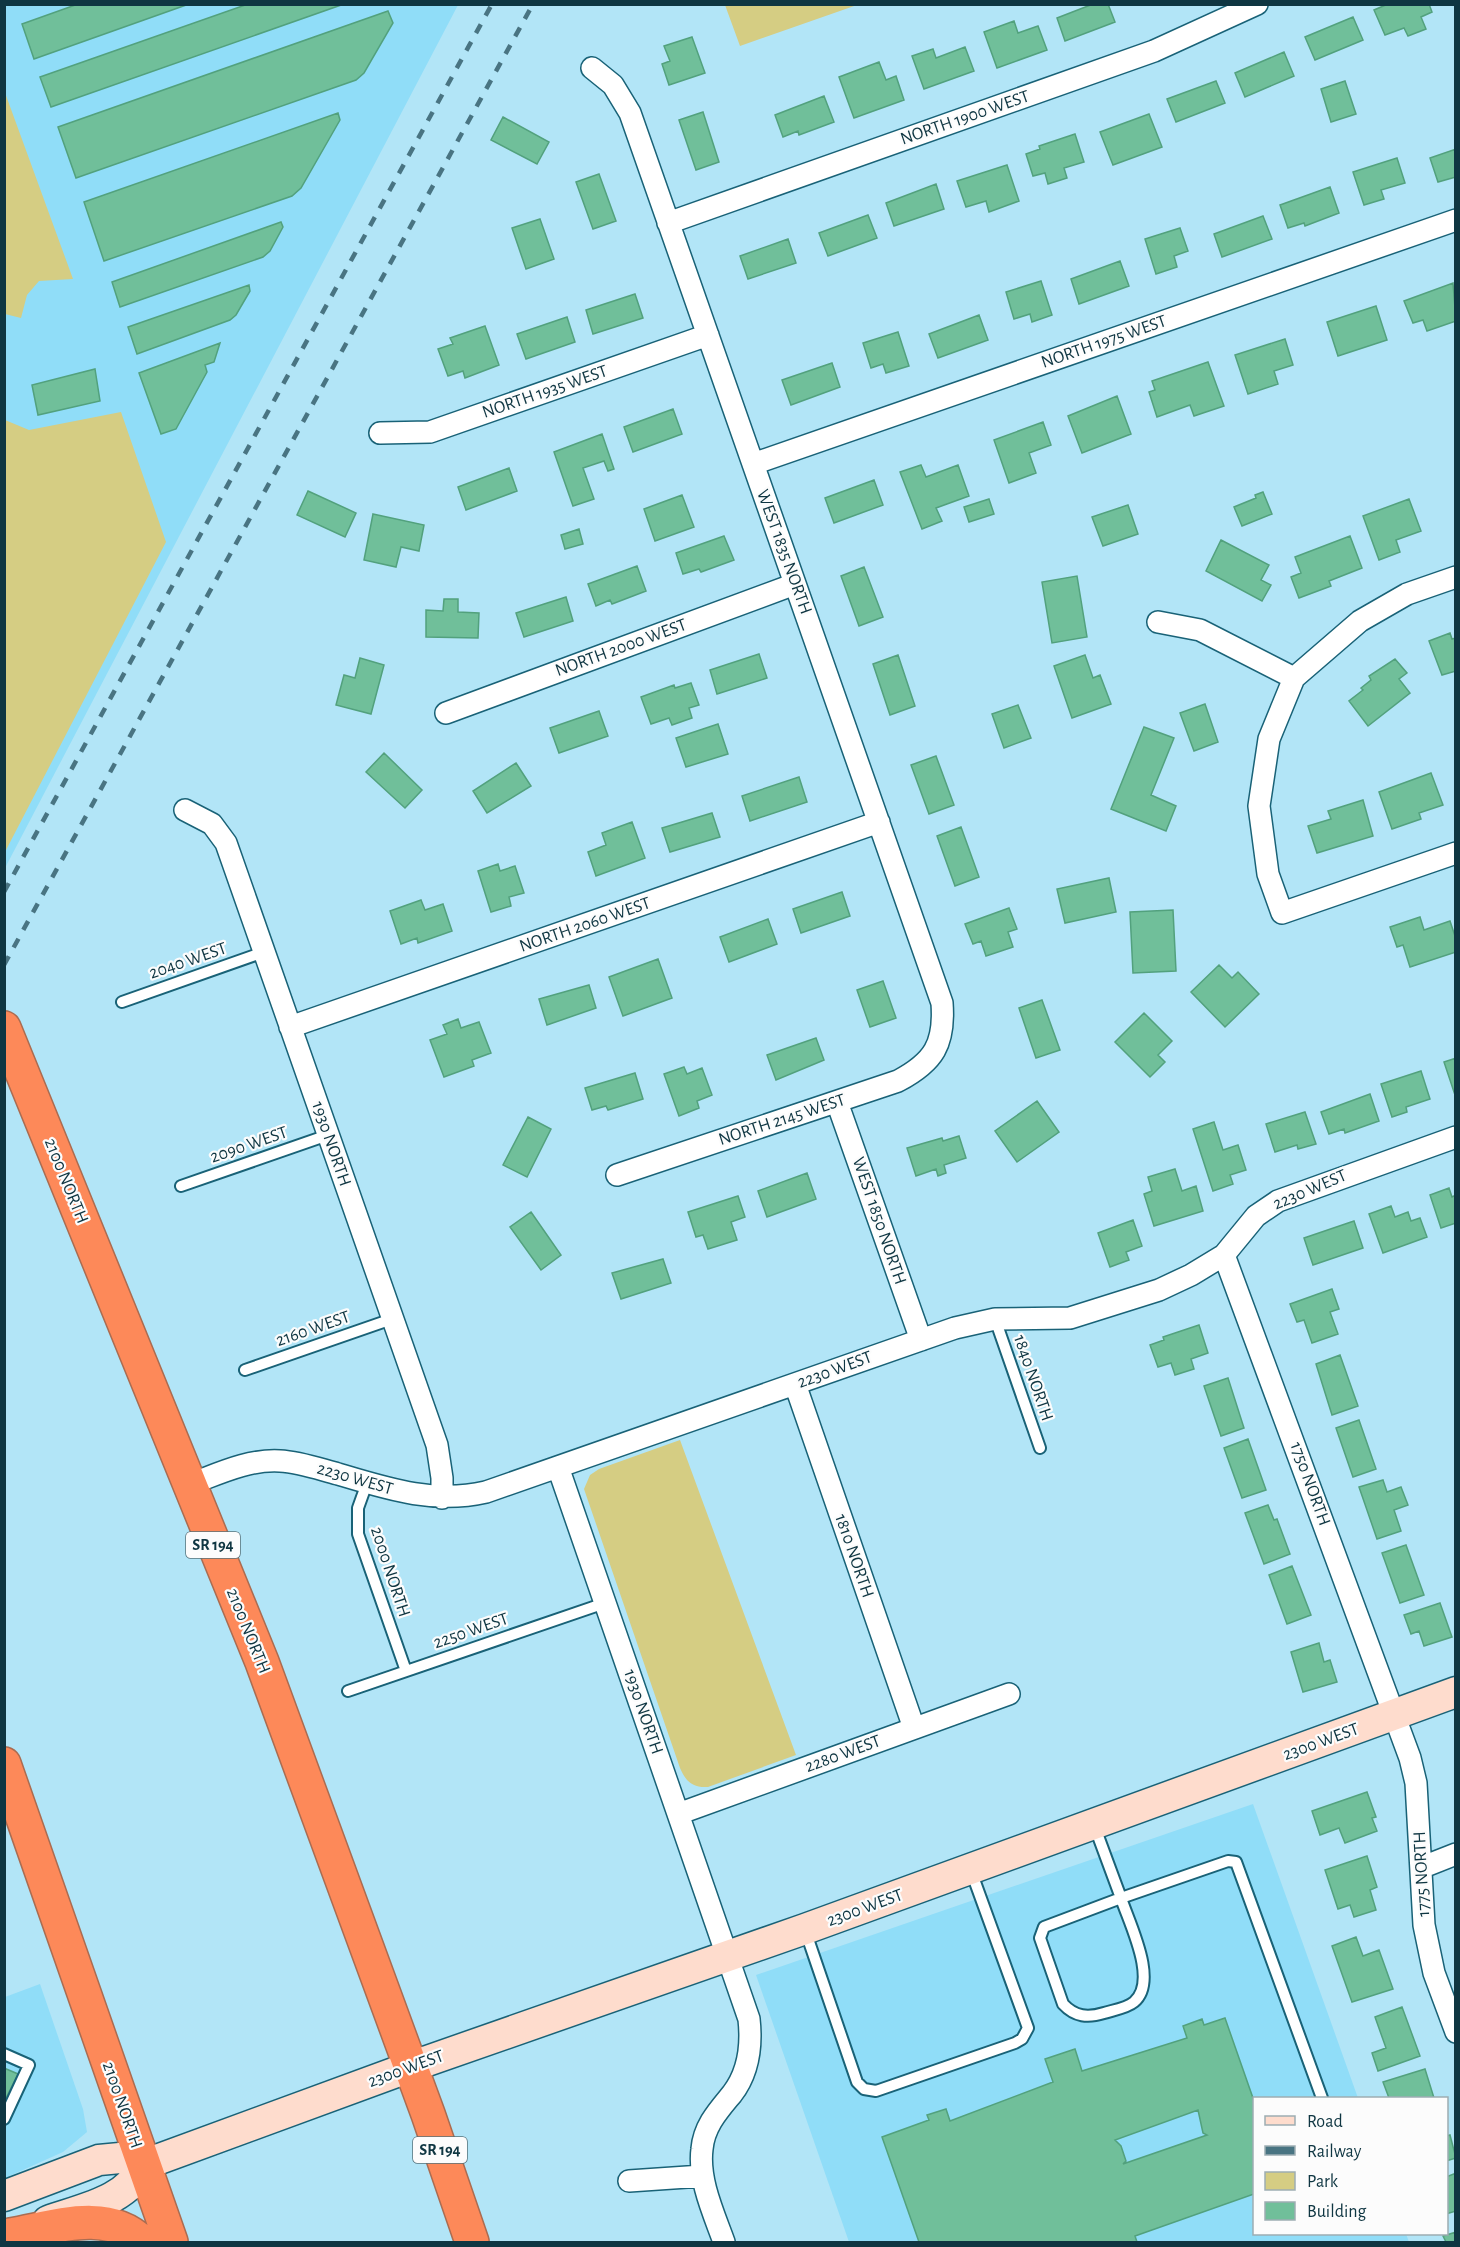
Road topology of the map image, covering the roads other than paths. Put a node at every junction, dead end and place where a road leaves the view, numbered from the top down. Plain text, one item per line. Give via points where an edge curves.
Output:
1 (1257, 4) edge
2 (1236, 9) edge
3 (592, 68) dead end
4 (1455, 220) edge
5 (668, 223) junction
6 (708, 335) junction
7 (380, 433) dead end
8 (753, 464) junction
9 (1455, 578) edge
10 (795, 584) junction
11 (1158, 622) dead end
12 (1294, 678) junction
13 (446, 713) dead end
14 (185, 810) dead end
15 (879, 822) junction
16 (1455, 854) edge
17 (264, 952) junction
18 (122, 1002) dead end
19 (4, 1028) edge
20 (290, 1028) junction
21 (938, 1049) joint
22 (837, 1102) junction
23 (328, 1135) junction
24 (1455, 1137) edge
25 (617, 1175) dead end
26 (181, 1186) dead end
27 (1224, 1255) junction
28 (392, 1319) junction
29 (995, 1319) junction
30 (921, 1340) junction
31 (245, 1370) dead end
32 (795, 1384) junction
33 (1040, 1448) dead end
34 (558, 1467) junction
35 (367, 1483) junction
36 (188, 1485) junction
37 (442, 1498) junction
38 (605, 1603) junction
39 (406, 1671) junction
40 (348, 1691) dead end
41 (1455, 1692) edge
42 (1009, 1694) dead end
43 (1395, 1714) junction
44 (914, 1728) junction
45 (4, 1764) edge
46 (678, 1814) junction
47 (1094, 1825) junction
48 (1455, 1854) edge
49 (1423, 1866) junction
50 (971, 1869) junction
51 (1121, 1898) junction
52 (805, 1929) junction
53 (726, 1957) junction
54 (1455, 2032) edge
55 (4, 2054) edge
56 (410, 2067) junction
57 (1322, 2097) edge
58 (5, 2116) edge
59 (143, 2166) junction
60 (702, 2176) junction
61 (629, 2181) dead end
62 (4, 2196) edge
63 (7, 2236) edge
64 (142, 2242) edge
65 (171, 2242) edge
66 (472, 2242) edge
67 (724, 2242) edge

1 - 2 street, NORTH 1900 WEST
2 - 5 street, NORTH 1900 WEST via 1154,51
3 - 5 street, WEST 1835 NORTH via 613,85 627,106
4 - 8 street, NORTH 1975 WEST
5 - 6 street, WEST 1835 NORTH
6 - 7 street, NORTH 1935 WEST via 430,432
6 - 8 street, WEST 1835 NORTH
8 - 10 street, WEST 1835 NORTH
9 - 12 street via 1407,594 1360,621
10 - 13 street, NORTH 2000 WEST
10 - 15 street, WEST 1835 NORTH
11 - 12 street via 1200,630
12 - 16 street via 1269,739 1259,806 1268,874 1282,913
14 - 17 street, 1930 NORTH via 212,824 226,843
15 - 20 street, NORTH 2060 WEST
15 - 21 street, WEST 1835 NORTH via 942,1003 944,1019
17 - 18 lane, 2040 WEST
17 - 20 street, 1930 NORTH
19 - 36 highway, 2100 NORTH / SR 194
20 - 23 street, 1930 NORTH
21 - 22 street, NORTH 2145 WEST via 915,1072 898,1081
22 - 25 street, NORTH 2145 WEST
22 - 30 street, WEST 1850 NORTH
23 - 26 lane, 2090 WEST
23 - 28 street, 1930 NORTH
24 - 27 street, 2230 WEST via 1278,1201 1256,1216
27 - 29 street, 2230 WEST via 1159,1290 1085,1315 1053,1320
27 - 43 street, 1750 NORTH
28 - 31 lane, 2160 WEST
28 - 37 street, 1930 NORTH via 437,1445
29 - 30 street, 2230 WEST
29 - 33 lane, 1840 NORTH
30 - 32 street, 2230 WEST
32 - 34 street, 2230 WEST
32 - 44 street, 1810 NORTH
34 - 37 street, 2230 WEST via 486,1492
34 - 38 street, 1930 NORTH
35 - 36 street, 2230 WEST via 304,1464 267,1461 242,1465
35 - 37 street, 2230 WEST
35 - 39 lane, 2000 NORTH via 358,1509 358,1534
36 - 56 highway, 2100 NORTH / SR 194 via 262,1662
38 - 39 lane, 2250 WEST
38 - 46 street, 1930 NORTH
39 - 40 lane, 2250 WEST
41 - 43 main road, 2300 WEST
42 - 44 street, 2280 WEST
43 - 47 main road, 2300 WEST
43 - 49 street, 1775 NORTH via 1416,1783
44 - 46 street, 2280 WEST
45 - 59 highway, 2100 NORTH
46 - 53 street, 1930 NORTH
47 - 50 main road, 2300 WEST
47 - 51 lane
48 - 49 street
49 - 54 street, 1775 NORTH via 1424,1925 1434,1973
50 - 52 main road, 2300 WEST
50 - 52 lane via 1028,2028 1015,2043 876,2091 864,2089 857,2082
51 - 51 lane via 1054,1922 1041,1931 1063,2004 1071,2012 1091,2018 1132,2004 1143,1989 1146,1972
51 - 57 lane via 1228,1861 1236,1862
52 - 53 main road, 2300 WEST
53 - 56 main road, 2300 WEST
53 - 60 street, 1930 NORTH via 749,2019 751,2045 740,2082 716,2112 704,2137
55 - 58 lane via 29,2065 12,2094
56 - 59 main road, 2300 WEST
56 - 66 highway, 2100 NORTH / SR 194
59 - 62 main road via 120,2158 99,2160
59 - 63 main road via 122,2193
59 - 65 highway, 2100 NORTH
60 - 61 street
60 - 67 street
63 - 64 highway via 96,2222 117,2226

